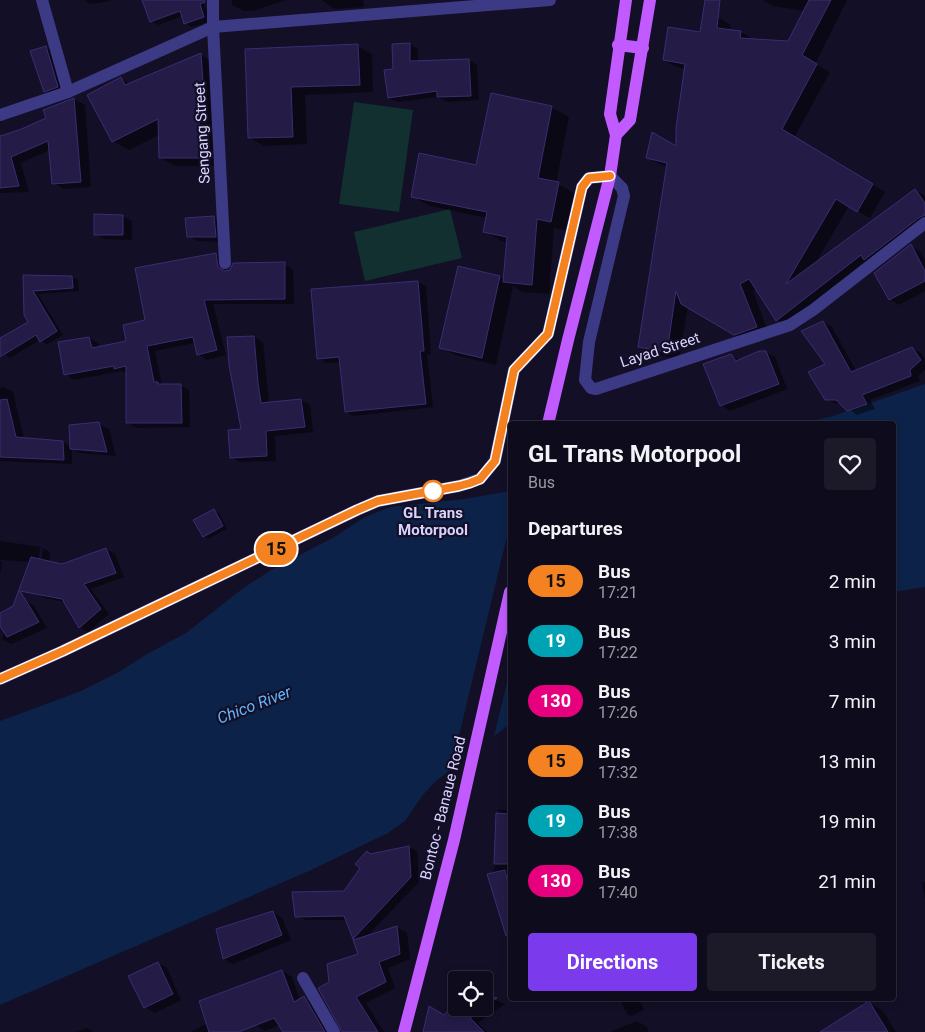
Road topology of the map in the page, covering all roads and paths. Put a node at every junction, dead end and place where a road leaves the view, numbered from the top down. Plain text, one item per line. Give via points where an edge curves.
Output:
1 (42, 0) edge
2 (212, 0) edge
3 (550, 0) edge
4 (626, 0) edge
5 (650, 0) edge
6 (213, 27) junction
7 (618, 45) junction
8 (643, 48) junction
9 (68, 92) junction
10 (0, 115) edge
11 (616, 135) junction
12 (610, 176) junction
13 (925, 223) edge
14 (225, 264) dead end
15 (549, 421) edge
16 (508, 601) edge
17 (0, 679) edge
18 (303, 978) dead end
19 (334, 1032) edge
20 (404, 1032) edge

1 - 9 street
2 - 6 street, Sengang Street
3 - 6 street
4 - 7 main road
5 - 8 main road
6 - 9 street
6 - 14 street, Sengang Street
7 - 8 main road
7 - 11 main road via 610,114
8 - 11 main road via 630,120
9 - 10 street
11 - 12 main road
12 - 13 street, Layad Street via 622,188 624,196 589,342 585,380 596,389 790,325
12 - 15 main road
12 - 17 street via 589,178 582,187 548,334 514,370 495,461 480,479 378,501
16 - 20 main road, Bontoc - Banaue Road via 454,840
18 - 19 street

